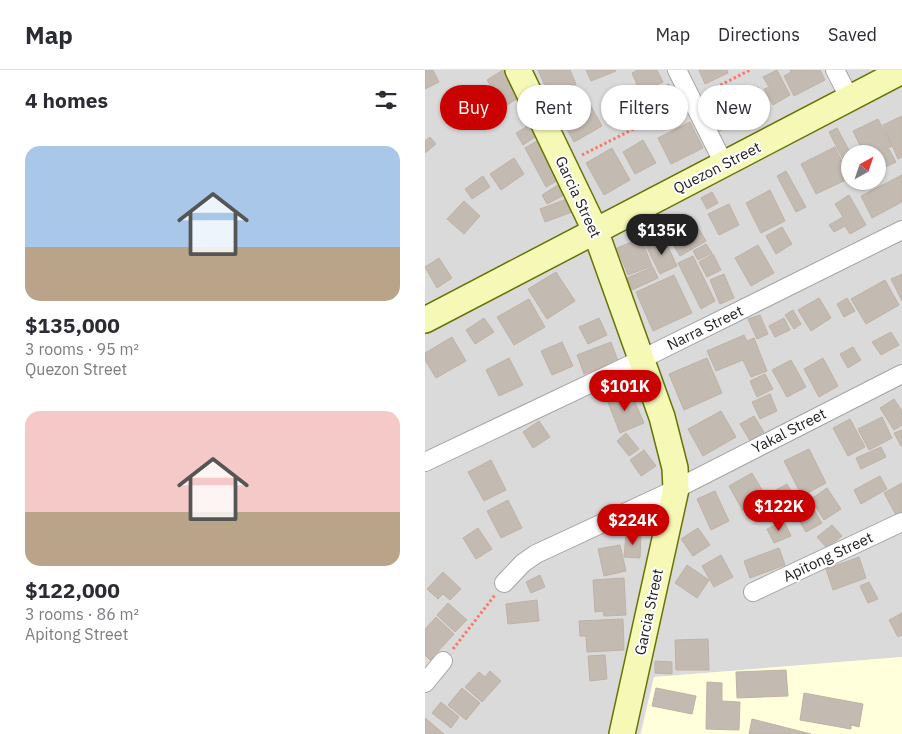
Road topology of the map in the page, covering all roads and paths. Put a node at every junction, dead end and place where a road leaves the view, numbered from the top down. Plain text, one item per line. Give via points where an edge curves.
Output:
1 (518, 70) edge
2 (677, 70) edge
3 (750, 70) edge
4 (835, 70) edge
5 (902, 71) edge
6 (692, 99) junction
7 (850, 99) junction
8 (724, 164) junction
9 (563, 165) junction
10 (595, 230) junction
11 (902, 230) edge
12 (425, 320) edge
13 (640, 360) junction
14 (902, 374) edge
15 (425, 462) edge
16 (676, 488) junction
17 (902, 522) edge
18 (504, 583) joint
19 (753, 592) dead end
20 (443, 661) joint
21 (425, 683) edge
22 (622, 734) edge

1 - 9 street, Garcia Street
2 - 6 street
3 - 6 path
4 - 7 street
5 - 7 street, Quezon Street
6 - 8 street
6 - 9 path
7 - 8 street, Quezon Street
8 - 10 street, Quezon Street
9 - 10 street, Garcia Street
10 - 12 street, Quezon Street
10 - 13 street, Garcia Street
11 - 13 street, Narra Street
13 - 15 street, Narra Street
13 - 16 street, Garcia Street via 671,449
14 - 16 street, Yakal Street
16 - 18 street, Yakal Street via 536,554 523,562
16 - 22 street, Garcia Street
17 - 19 street, Apitong Street
18 - 20 path
20 - 21 street

